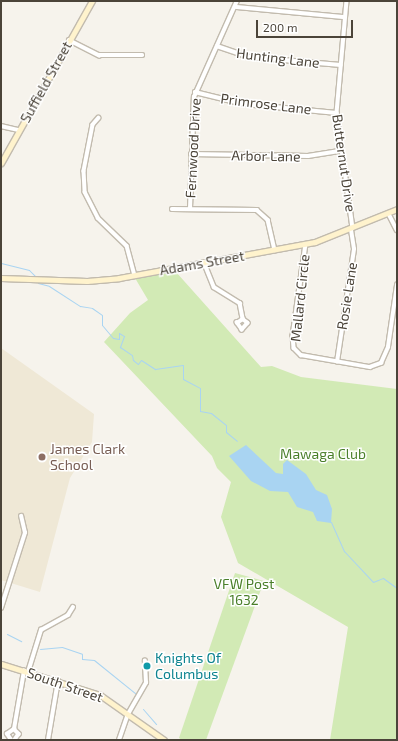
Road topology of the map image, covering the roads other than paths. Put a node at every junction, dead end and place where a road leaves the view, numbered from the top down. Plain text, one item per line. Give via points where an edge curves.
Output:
1 (92, 1) edge
2 (237, 1) edge
3 (346, 1) edge
4 (236, 7) junction
5 (344, 17) junction
6 (69, 40) junction
7 (217, 46) junction
8 (142, 55) dead end
9 (341, 65) junction
10 (195, 92) junction
11 (337, 113) junction
12 (99, 118) dead end
13 (1, 126) edge
14 (19, 130) junction
15 (341, 151) junction
16 (191, 154) junction
17 (1, 163) edge
18 (190, 208) junction
19 (172, 209) dead end
20 (397, 209) edge
21 (389, 214) junction
22 (352, 229) junction
23 (397, 230) edge
24 (306, 244) junction
25 (275, 250) junction
26 (204, 262) junction
27 (135, 275) junction
28 (1, 278) edge
29 (397, 285) edge
30 (243, 319) dead end
31 (337, 362) junction
32 (21, 516) dead end
33 (73, 607) dead end
34 (1, 608) edge
35 (145, 660) dead end
36 (1, 664) edge
37 (26, 672) junction
38 (58, 681) junction
39 (128, 714) junction
40 (14, 729) junction
41 (11, 740) edge
42 (15, 740) edge
43 (48, 740) edge
44 (119, 740) edge
45 (164, 740) edge

1 - 6 street, Suffield Street
2 - 4 street, Fernwood Drive
3 - 5 street, Butternut Drive
4 - 5 street
4 - 7 street, Fernwood Drive
5 - 9 street, Butternut Drive
6 - 8 street via 100,55
6 - 14 street, Suffield Street
7 - 9 street, Hunting Lane via 249,57
7 - 10 street, Fernwood Drive
9 - 11 street, Butternut Drive
10 - 11 street, Primrose Lane via 244,104
10 - 16 street, Fernwood Drive
11 - 15 street, Butternut Drive
12 - 27 street via 94,123 91,133 84,171 85,192 98,218 127,246
13 - 14 street
14 - 17 street, Suffield Street
15 - 16 street, Arbor Lane via 308,156
15 - 22 street, Butternut Drive
16 - 18 street, Fernwood Drive
18 - 19 street
18 - 25 street via 246,208 259,212 269,223
20 - 21 street, Adams Street
21 - 22 street, Adams Street
21 - 23 street
22 - 24 street, Adams Street
22 - 31 street, Rosie Lane via 354,249
24 - 25 street, Adams Street
24 - 31 street, Mallard Circle via 294,346 303,356
25 - 26 street, Adams Street
26 - 27 street, Adams Street
26 - 30 street via 214,287 239,302
27 - 28 street, Adams Street via 87,281
29 - 31 street, Mallard Circle via 382,362 370,367
32 - 34 street via 25,526 24,536
33 - 37 street via 68,616 41,630
35 - 39 street via 146,683
36 - 37 street, South Street
37 - 38 street, South Street
37 - 40 street
38 - 39 street, South Street via 100,695
38 - 43 street
39 - 44 street
39 - 45 street, South Street
40 - 41 street via 8,732
40 - 42 street via 18,734

